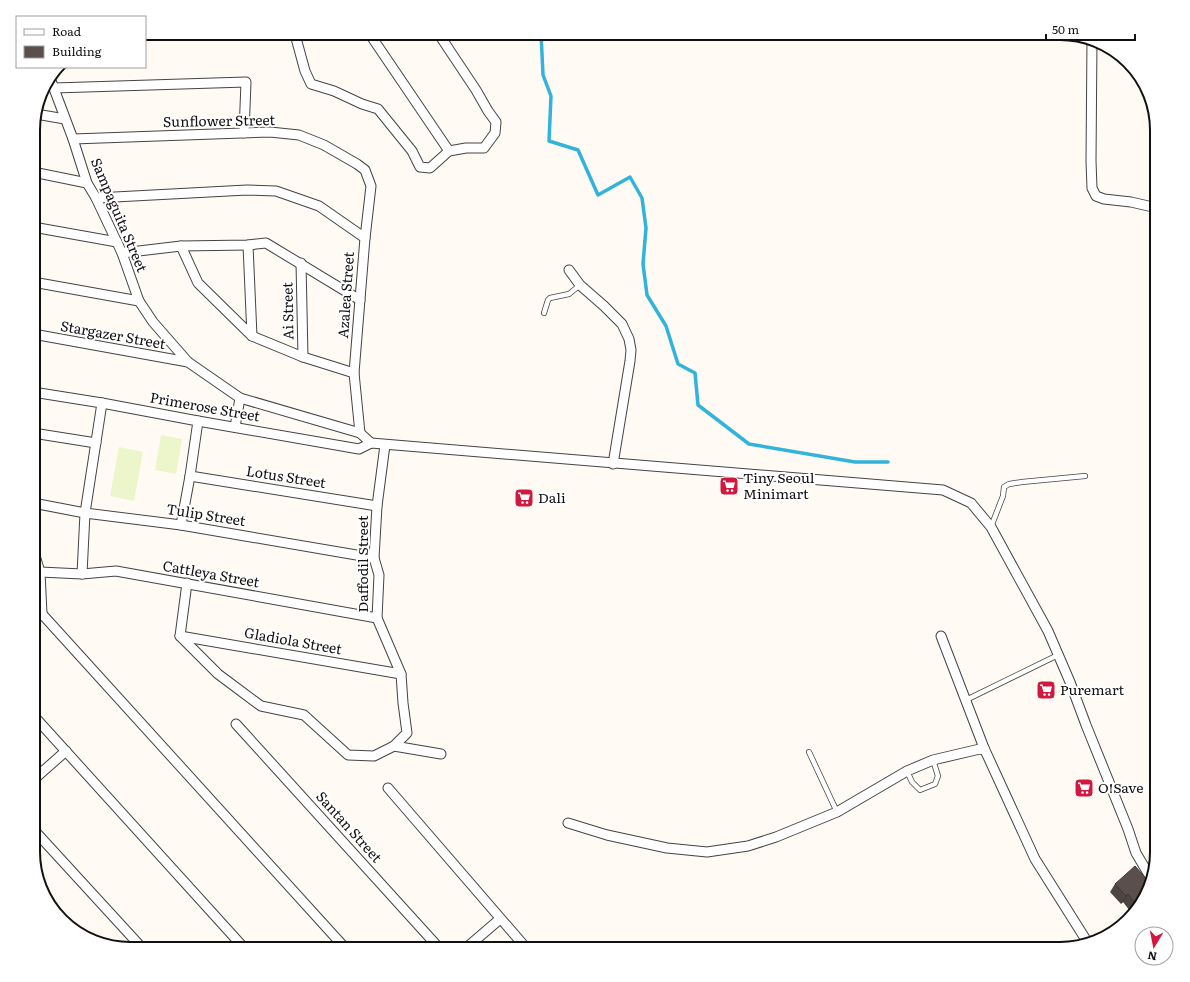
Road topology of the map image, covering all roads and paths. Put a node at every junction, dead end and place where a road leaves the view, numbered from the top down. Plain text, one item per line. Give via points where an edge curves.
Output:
1 (297, 40) edge
2 (374, 40) edge
3 (443, 40) edge
4 (1092, 46) edge
5 (52, 84) edge
6 (54, 88) junction
7 (42, 115) edge
8 (65, 119) junction
9 (244, 133) junction
10 (73, 139) junction
11 (449, 151) junction
12 (357, 164) joint
13 (40, 173) edge
14 (87, 183) junction
15 (96, 198) junction
16 (1150, 206) edge
17 (40, 228) edge
18 (365, 238) junction
19 (117, 242) junction
20 (248, 245) junction
21 (181, 246) junction
22 (122, 253) junction
23 (301, 263) junction
24 (569, 270) dead end
25 (40, 283) edge
26 (580, 286) junction
27 (360, 300) junction
28 (139, 301) junction
29 (544, 313) dead end
30 (40, 335) edge
31 (252, 336) junction
32 (302, 357) junction
33 (188, 362) junction
34 (354, 373) junction
35 (40, 393) edge
36 (240, 398) junction
37 (102, 403) junction
38 (198, 421) junction
39 (235, 427) junction
40 (360, 433) junction
41 (40, 434) edge
42 (96, 443) junction
43 (371, 443) junction
44 (385, 445) junction
45 (613, 464) junction
46 (190, 476) junction
47 (1085, 476) dead end
48 (40, 504) edge
49 (377, 506) junction
50 (85, 513) junction
51 (181, 525) junction
52 (991, 527) junction
53 (374, 558) junction
54 (40, 572) joint
55 (82, 574) junction
56 (187, 583) junction
57 (42, 614) joint
58 (376, 618) junction
59 (180, 636) junction
60 (941, 636) dead end
61 (1058, 655) junction
62 (401, 674) junction
63 (966, 700) junction
64 (40, 723) edge
65 (236, 724) dead end
66 (394, 746) junction
67 (984, 748) junction
68 (66, 751) junction
69 (809, 752) dead end
70 (441, 754) dead end
71 (933, 760) junction
72 (907, 771) junction
73 (40, 774) edge
74 (388, 788) dead end
75 (837, 812) junction
76 (568, 823) dead end
77 (40, 837) edge
78 (1147, 872) edge
79 (500, 919) junction
80 (1085, 938) edge
81 (137, 942) edge
82 (239, 942) edge
83 (340, 942) edge
84 (434, 942) edge
85 (473, 942) edge
86 (521, 942) edge

1 - 11 street via 311,84 378,109 412,151 420,167 430,168
2 - 11 street
3 - 11 street via 496,122 495,133 484,148
4 - 16 street via 1092,188 1096,196 1104,199
5 - 6 street, Sampaguita Street
6 - 8 street, Sampaguita Street
6 - 9 street via 246,82
7 - 8 street
8 - 10 street, Sampaguita Street
9 - 10 street, Sunflower Street
9 - 12 street, Sunflower Street via 299,135 324,145
10 - 14 street, Sampaguita Street
12 - 18 street, Azalea Street via 365,170 371,186
13 - 14 street
14 - 15 street, Sampaguita Street
15 - 18 street via 247,190 276,191 319,206
15 - 19 street, Sampaguita Street
17 - 19 street
18 - 27 street, Azalea Street
19 - 22 street, Sampaguita Street
20 - 21 street
20 - 23 street via 266,243
20 - 31 street
21 - 22 street
21 - 31 street via 198,283
22 - 28 street, Sampaguita Street
23 - 27 street
23 - 32 street, Ai Street
24 - 26 street
25 - 28 street
26 - 29 lane via 569,294 550,298
26 - 45 street via 622,324 629,339 631,350
27 - 34 street, Azalea Street
28 - 33 street, Sampaguita Street via 153,322
30 - 33 street, Stargazer Street
31 - 32 street
32 - 34 street
33 - 36 street, Sampaguita Street
34 - 40 street, Azalea Street
35 - 37 street, Primerose Street
36 - 39 street
36 - 40 street, Sampaguita Street
37 - 38 street, Primerose Street
37 - 42 street
38 - 39 street, Primerose Street
38 - 46 street
39 - 43 street, Primerose Street via 359,449
40 - 43 street, Sampaguita Street
41 - 42 street
42 - 50 street
43 - 44 street
44 - 45 street
44 - 49 street, Daffodil Street
45 - 52 street via 943,490 971,502
46 - 49 street, Lotus Street
46 - 51 street
47 - 52 lane via 1009,484 1004,487
48 - 50 street, Tulip Street
49 - 53 street, Daffodil Street
50 - 51 street, Tulip Street
50 - 55 street
51 - 53 street, Tulip Street
52 - 61 street via 1048,631
53 - 58 street, Daffodil Street via 379,575
54 - 55 street, Cattleya Street
54 - 57 street
55 - 56 street, Cattleya Street via 116,571
56 - 58 street, Cattleya Street
56 - 59 street
57 - 83 street
58 - 62 street, Daffodil Street
59 - 62 street, Gladiola Street
59 - 66 street, Daffodil Street via 218,674 261,706 304,715 348,754 374,756
60 - 63 street
61 - 63 lane
61 - 78 street via 1136,852
62 - 66 street, Daffodil Street via 407,733
63 - 67 street
64 - 68 street
65 - 84 street, Santan Street
66 - 70 street
67 - 71 street
67 - 80 street via 1035,859
68 - 73 street
68 - 82 street
69 - 75 lane
71 - 72 street
71 - 72 lane via 938,776 935,784 920,790 912,782
72 - 75 street
74 - 79 street
75 - 76 street via 748,846 707,852 667,848 607,835
77 - 81 street
79 - 85 street
79 - 86 street

